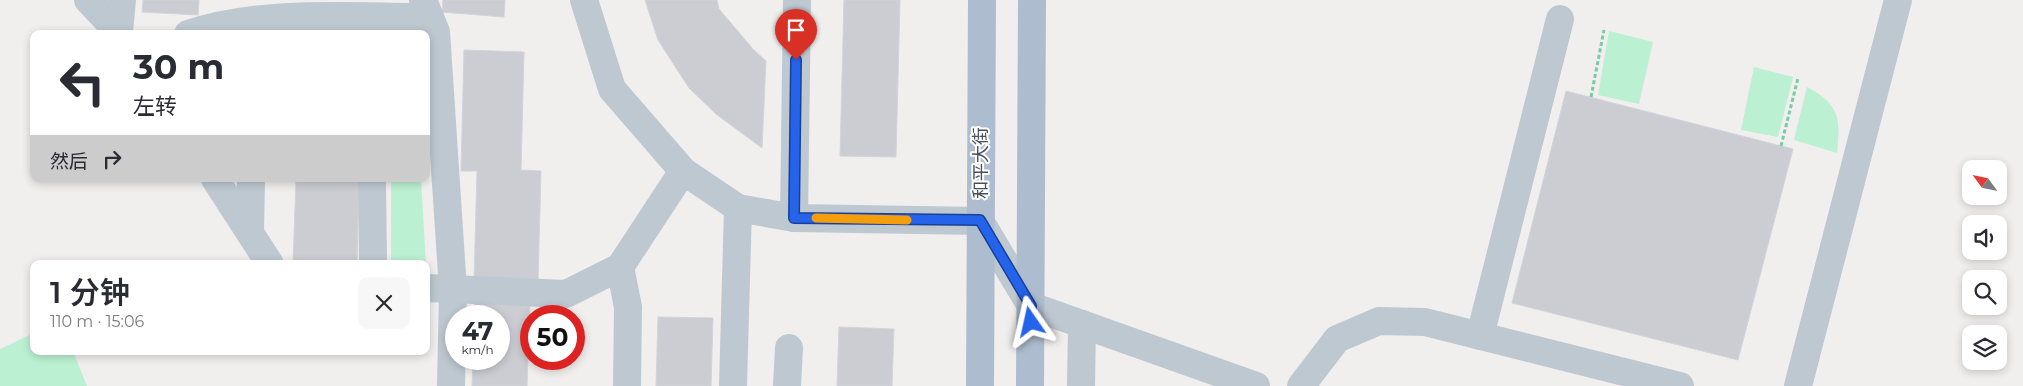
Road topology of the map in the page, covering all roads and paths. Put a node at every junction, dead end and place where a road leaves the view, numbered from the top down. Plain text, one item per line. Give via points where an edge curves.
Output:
1 (88, 0) edge
2 (122, 0) edge
3 (584, 0) edge
4 (797, 0) edge
5 (982, 0) edge
6 (1032, 0) edge
7 (1898, 0) edge
8 (426, 8) edge
9 (221, 12) edge
10 (1560, 18) dead end
11 (371, 25) edge
12 (256, 27) edge
13 (117, 30) edge
14 (120, 30) edge
15 (194, 30) edge
16 (1604, 30) dead end
17 (1798, 78) dead end
18 (1591, 97) dead end
19 (1781, 146) dead end
20 (683, 171) junction
21 (217, 182) edge
22 (251, 182) edge
23 (372, 182) edge
24 (738, 208) junction
25 (794, 218) junction
26 (980, 220) junction
27 (250, 232) junction
28 (268, 260) edge
29 (373, 260) edge
30 (620, 267) junction
31 (439, 289) edge
32 (1031, 306) junction
33 (1082, 324) junction
34 (1480, 336) junction
35 (789, 348) dead end
36 (451, 386) edge
37 (627, 386) edge
38 (733, 386) edge
39 (787, 386) edge
40 (980, 386) edge
41 (1030, 386) edge
42 (1081, 386) edge
43 (1256, 386) edge
44 (1301, 386) edge
45 (1680, 386) edge
46 (1798, 386) edge

1 - 13 street
2 - 14 street
3 - 20 street via 612,88
4 - 25 street
5 - 26 main road, 和平大街
6 - 32 main road
7 - 46 street
8 - 11 street
8 - 31 street via 436,32
9 - 12 street
9 - 15 street
10 - 34 street
11 - 12 street via 298,17
16 - 18 path
17 - 19 path
20 - 24 street
20 - 30 street
21 - 27 street
22 - 27 street
23 - 29 street
24 - 25 street
24 - 38 street
25 - 26 street
26 - 32 street
26 - 40 main road, 和平大街
27 - 28 street
30 - 31 street via 566,294
30 - 37 street via 628,307
31 - 36 street
32 - 33 street
32 - 41 main road
33 - 42 street
33 - 43 street
34 - 44 street via 1425,322 1378,321 1336,339
34 - 45 street
35 - 39 street

